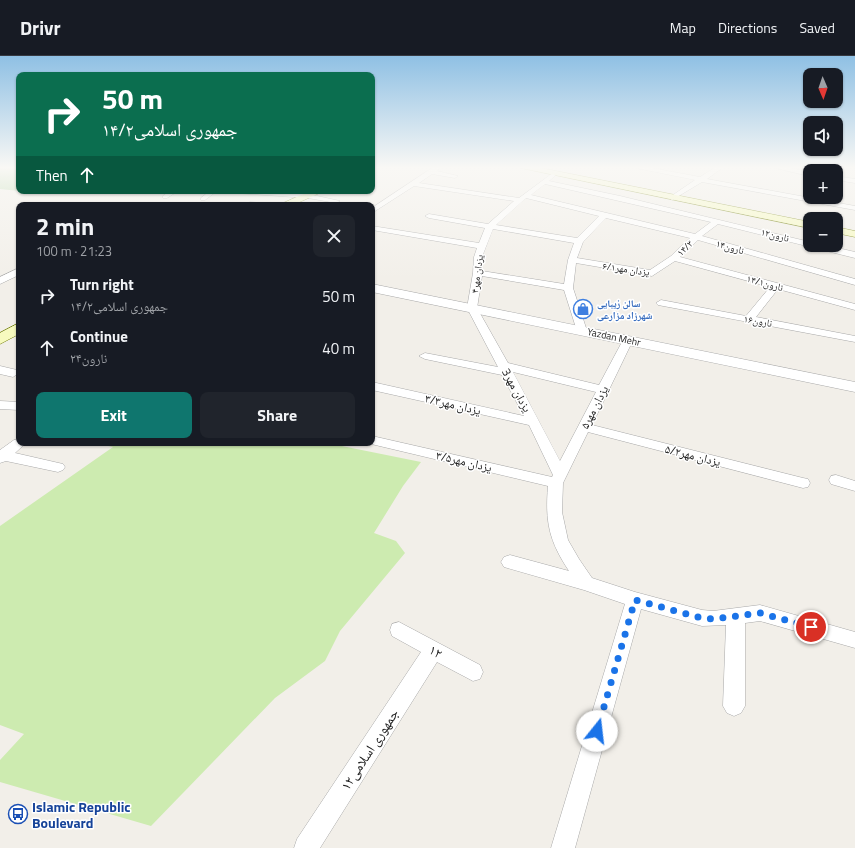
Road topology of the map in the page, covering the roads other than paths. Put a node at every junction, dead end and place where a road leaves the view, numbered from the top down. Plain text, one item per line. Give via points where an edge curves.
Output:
1 (513, 205) edge
2 (547, 205) edge
3 (649, 205) edge
4 (708, 205) edge
5 (839, 205) edge
6 (855, 208) edge
7 (604, 215) junction
8 (429, 216) dead end
9 (717, 221) junction
10 (803, 224) edge
11 (490, 226) junction
12 (375, 228) edge
13 (843, 231) edge
14 (855, 234) edge
15 (696, 237) junction
16 (579, 241) junction
17 (803, 242) edge
18 (481, 246) junction
19 (843, 252) edge
20 (855, 255) edge
21 (674, 258) junction
22 (572, 260) junction
23 (16, 273) edge
24 (478, 273) junction
25 (0, 281) edge
26 (855, 282) edge
27 (776, 286) junction
28 (568, 288) junction
29 (375, 289) edge
30 (661, 304) dead end
31 (855, 307) edge
32 (472, 308) junction
33 (749, 319) junction
34 (16, 331) edge
35 (582, 331) junction
36 (0, 339) edge
37 (855, 339) edge
38 (628, 340) junction
39 (426, 356) dead end
40 (505, 369) junction
41 (0, 370) edge
42 (13, 373) dead end
43 (375, 387) edge
44 (855, 387) edge
45 (603, 390) junction
46 (0, 405) edge
47 (16, 406) edge
48 (534, 422) junction
49 (584, 427) junction
50 (375, 441) edge
51 (16, 445) edge
52 (1, 456) edge
53 (58, 467) dead end
54 (558, 478) junction
55 (836, 480) dead end
56 (803, 483) dead end
57 (855, 486) edge
58 (510, 562) dead end
59 (586, 582) junction
60 (635, 600) junction
61 (736, 616) junction
62 (399, 630) dead end
63 (855, 640) edge
64 (433, 650) junction
65 (473, 672) dead end
66 (734, 706) dead end
67 (306, 848) edge
68 (563, 848) edge

1 - 11 street, یزدان مهر۴
2 - 7 street, نارون۱۴
3 - 9 street, نارون۱۲
4 - 10 main road
5 - 6 street
7 - 15 street, نارون۱۴
7 - 16 street
8 - 11 street
9 - 15 street, ۱۴/۳
9 - 17 street, نارون۱۲
11 - 16 street
11 - 18 street, یزدان مهر۴
12 - 18 street
13 - 14 main road
15 - 21 street, ۱۴/۳
15 - 26 street, نارون۱۴
16 - 22 street
18 - 24 street, یزدان مهر۴
19 - 20 street
21 - 22 street, ۶/۱یزدان مهر via 652,273
21 - 27 street, ۱۴/۱نارون
22 - 28 street
23 - 25 street
24 - 28 street
24 - 32 street, یزدان مهر۴
27 - 31 street, ۱۴/۱نارون
27 - 33 street
28 - 35 street
29 - 32 street, Yazdan Mehr
30 - 33 street, نارون۱۶
32 - 35 street, Yazdan Mehr
32 - 40 street, 3یزدان مهر
33 - 37 street, نارون۱۶
34 - 36 main road
35 - 38 street, Yazdan Mehr
38 - 44 street, Yazdan Mehr
38 - 45 street, یزدان مهر۵
39 - 40 street
40 - 45 street
40 - 48 street, 3یزدان مهر
41 - 42 street
43 - 48 street, ۳/۳یزدان مهر
45 - 49 street, یزدان مهر۵
46 - 47 street
48 - 54 street, 3یزدان مهر
49 - 54 street, یزدان مهر۵
49 - 56 street, ۵/۲یزدان مهر
50 - 54 street, ۳/۵یزدان مهر
51 - 52 street
52 - 53 street
54 - 59 street via 554,512 560,540
55 - 57 street
58 - 59 street
59 - 60 street
60 - 61 street via 702,618
60 - 68 street
61 - 63 street via 760,613
61 - 66 street
62 - 64 street, ۱۲
64 - 65 street, ۱۲
64 - 67 street, جمهوری اسلامی۱۲

